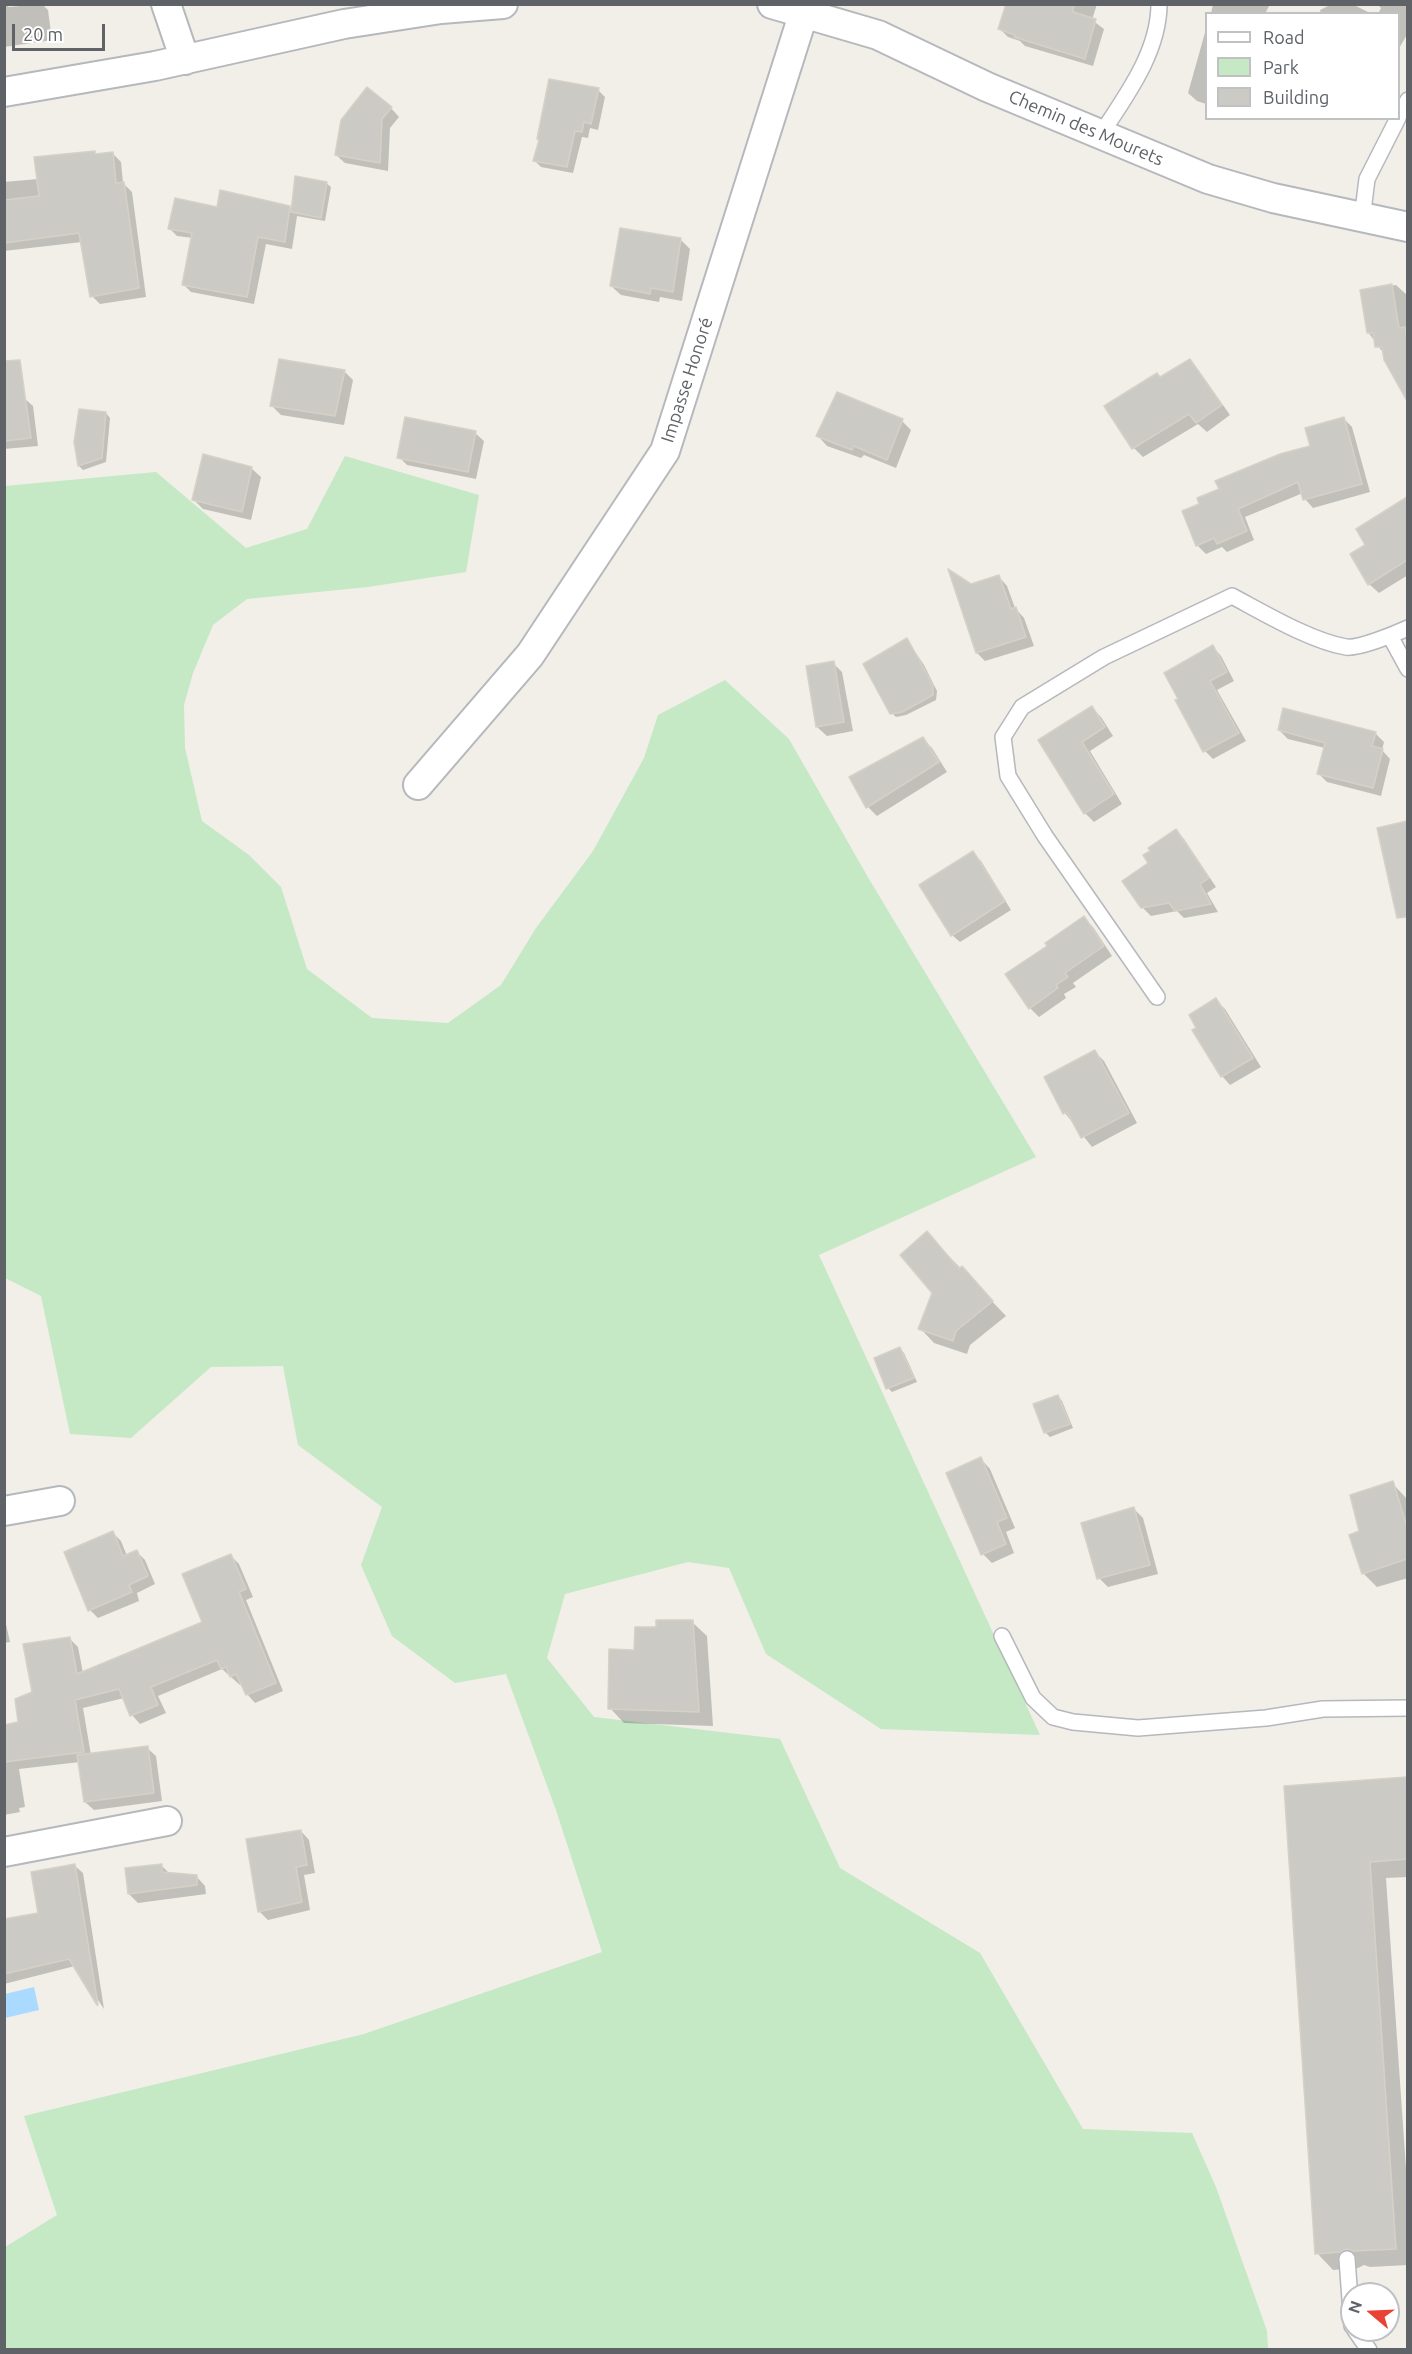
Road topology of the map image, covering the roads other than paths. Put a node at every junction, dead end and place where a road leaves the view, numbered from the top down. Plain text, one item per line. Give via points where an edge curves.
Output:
1 (166, 4) edge
2 (503, 4) edge
3 (772, 4) edge
4 (1159, 4) edge
5 (803, 15) junction
6 (185, 60) junction
7 (4, 92) edge
8 (1407, 100) edge
9 (1400, 114) edge
10 (1397, 120) edge
11 (1101, 134) junction
12 (1362, 219) junction
13 (1407, 227) edge
14 (1407, 628) edge
15 (1390, 636) junction
16 (1407, 669) edge
17 (418, 785) dead end
18 (1157, 997) dead end
19 (60, 1501) dead end
20 (4, 1511) edge
21 (1002, 1636) dead end
22 (1407, 1707) edge
23 (167, 1821) dead end
24 (4, 1852) edge
25 (1347, 2259) dead end
26 (1349, 2282) edge

1 - 6 street
2 - 6 street via 344,24
3 - 5 street, Chemin des Mourets
4 - 11 lane via 1159,21 1150,46 1128,93
5 - 11 street, Chemin des Mourets via 878,36
5 - 17 street, Impasse Honoré via 665,451 530,655
6 - 7 street
8 - 9 lane
10 - 12 lane via 1367,179
11 - 12 street, Chemin des Mourets via 1208,179
12 - 13 street, Chemin des Mourets
14 - 15 lane
15 - 16 lane
15 - 18 lane via 1348,647 1310,635 1232,596 1104,657 1022,707 1009,727 1003,737 1008,776
19 - 20 street
21 - 22 lane via 1033,1698 1053,1717 1073,1722 1138,1728 1266,1718 1323,1709
23 - 24 street
25 - 26 lane

